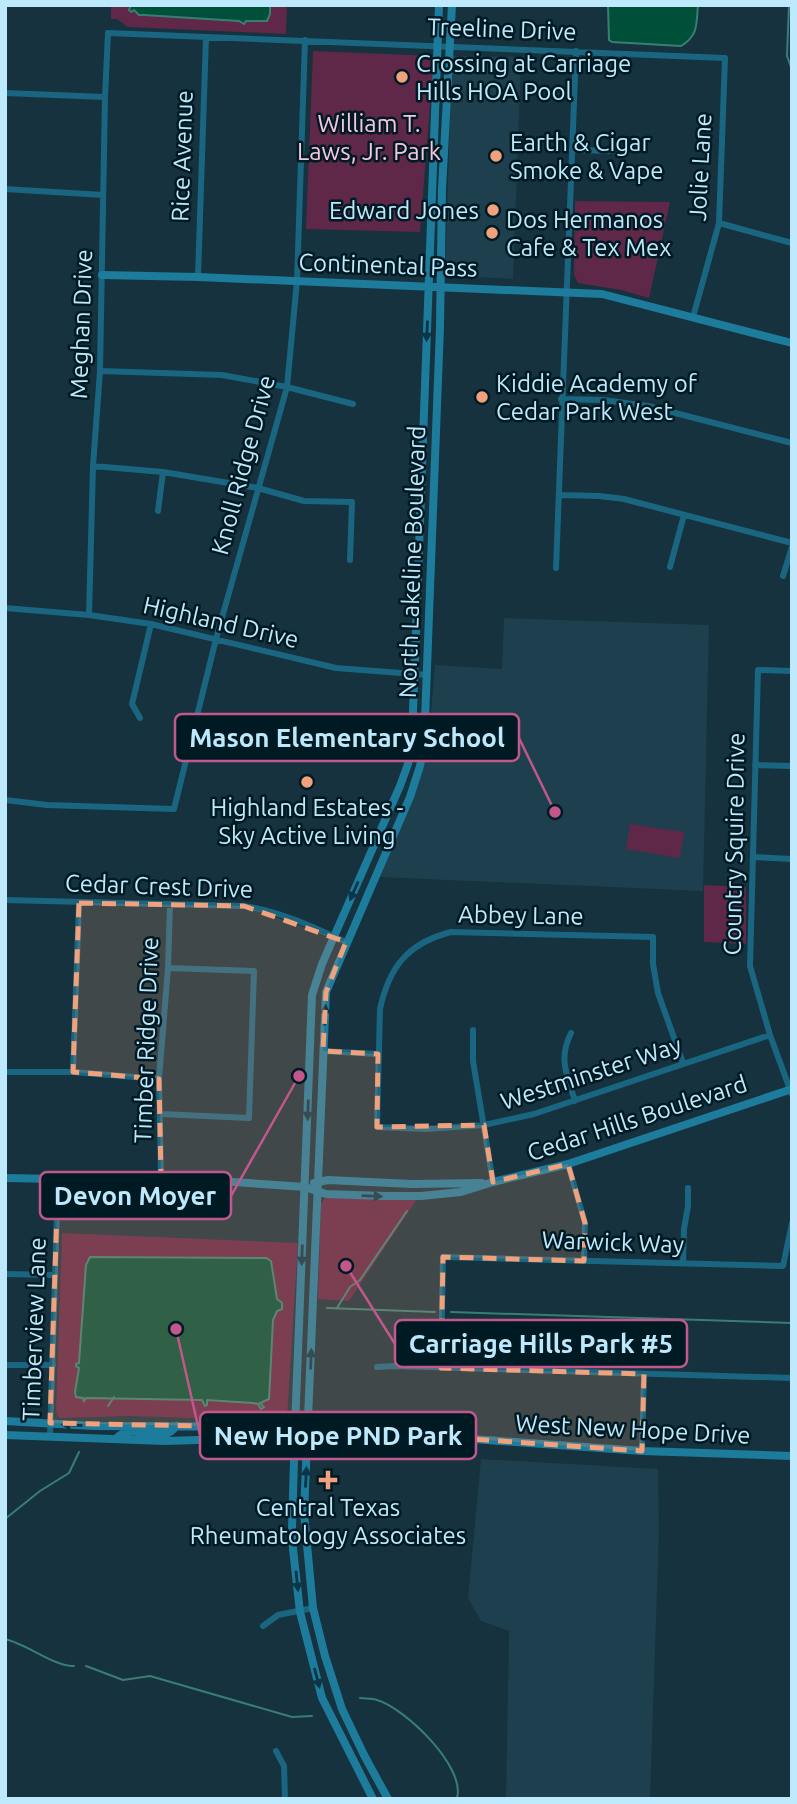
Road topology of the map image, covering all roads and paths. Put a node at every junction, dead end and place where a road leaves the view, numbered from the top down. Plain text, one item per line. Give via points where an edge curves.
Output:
1 (439, 5) edge
2 (452, 5) edge
3 (108, 33) joint
4 (206, 37) junction
5 (305, 40) junction
6 (438, 46) junction
7 (450, 47) junction
8 (576, 51) junction
9 (725, 58) joint
10 (5, 93) edge
11 (105, 97) junction
12 (572, 150) junction
13 (621, 150) dead end
14 (5, 189) edge
15 (103, 195) junction
16 (719, 223) junction
17 (792, 243) edge
18 (102, 275) junction
19 (198, 276) junction
20 (297, 281) junction
21 (429, 286) junction
22 (441, 286) junction
23 (566, 291) junction
24 (694, 317) junction
25 (792, 343) edge
26 (100, 371) junction
27 (287, 387) junction
28 (561, 399) junction
29 (353, 404) dead end
30 (792, 443) edge
31 (93, 466) junction
32 (163, 472) junction
33 (258, 488) junction
34 (559, 495) junction
35 (158, 511) dead end
36 (684, 515) junction
37 (792, 545) edge
38 (350, 560) dead end
39 (670, 567) dead end
40 (556, 568) dead end
41 (783, 576) dead end
42 (5, 608) edge
43 (89, 615) junction
44 (151, 624) junction
45 (216, 639) junction
46 (792, 671) edge
47 (414, 674) junction
48 (427, 675) junction
49 (140, 718) dead end
50 (755, 765) junction
51 (792, 766) edge
52 (5, 800) edge
53 (753, 857) junction
54 (792, 859) edge
55 (5, 900) edge
56 (79, 903) junction
57 (170, 904) junction
58 (334, 936) junction
59 (346, 942) junction
60 (168, 968) junction
61 (474, 1030) dead end
62 (571, 1033) dead end
63 (770, 1035) junction
64 (323, 1051) junction
65 (378, 1054) junction
66 (683, 1063) junction
67 (5, 1072) edge
68 (73, 1072) junction
69 (159, 1079) junction
70 (791, 1091) edge
71 (575, 1101) junction
72 (161, 1114) junction
73 (484, 1125) junction
74 (377, 1127) joint
75 (568, 1164) junction
76 (161, 1177) junction
77 (5, 1178) edge
78 (58, 1180) junction
79 (317, 1181) junction
80 (493, 1182) junction
81 (305, 1187) junction
82 (688, 1188) dead end
83 (317, 1191) junction
84 (792, 1223) edge
85 (584, 1261) junction
86 (684, 1264) junction
87 (5, 1274) edge
88 (55, 1275) junction
89 (5, 1365) edge
90 (52, 1366) junction
91 (377, 1367) dead end
92 (441, 1368) junction
93 (644, 1374) junction
94 (792, 1378) edge
95 (5, 1421) edge
96 (50, 1423) junction
97 (177, 1426) junction
98 (295, 1427) junction
99 (308, 1427) junction
100 (5, 1435) edge
101 (50, 1437) junction
102 (116, 1439) junction
103 (472, 1439) junction
104 (295, 1441) junction
105 (308, 1441) junction
106 (642, 1451) junction
107 (792, 1456) edge
108 (313, 1608) junction
109 (300, 1612) junction
110 (263, 1626) dead end
111 (276, 1751) dead end
112 (285, 1799) edge
113 (373, 1799) edge
114 (388, 1799) edge

1 - 6 main road, North Lakeline Boulevard
2 - 7 main road, North Lakeline Boulevard
3 - 4 street, Treeline Drive
3 - 11 street, Meghan Drive
4 - 5 street, Treeline Drive
4 - 19 street, Rice Avenue
5 - 6 street, Treeline Drive
5 - 20 street, Knoll Ridge Drive
6 - 7 street, Treeline Drive
6 - 21 main road, North Lakeline Boulevard
7 - 8 street, Treeline Drive
7 - 22 main road, North Lakeline Boulevard
8 - 9 street, Treeline Drive
8 - 12 street
9 - 16 street, Jolie Lane
10 - 11 street
11 - 15 street, Meghan Drive
12 - 13 street
12 - 23 street
14 - 15 street
15 - 18 street, Meghan Drive
16 - 17 street
16 - 24 street, Jolie Lane
18 - 19 main road, Continental Pass
18 - 26 street, Meghan Drive
19 - 20 main road, Continental Pass
20 - 21 main road, Continental Pass
20 - 27 street, Knoll Ridge Drive
21 - 22 main road, Continental Pass
21 -> 47 main road, North Lakeline Boulevard
22 - 23 main road, Continental Pass
22 - 48 main road, North Lakeline Boulevard
23 - 24 main road, Continental Pass via 602,294
23 - 28 street
24 - 25 main road, Continental Pass
26 - 27 street via 222,375
26 - 31 street, Meghan Drive
27 - 29 street
27 - 33 street, Knoll Ridge Drive
28 - 30 street via 648,406
28 - 34 street
31 - 32 street
31 - 43 street, Meghan Drive
32 - 33 street
32 - 35 street
33 - 38 street via 304,501 352,502
33 - 45 street, Knoll Ridge Drive
34 - 36 street via 624,499
34 - 40 street
36 - 37 street
36 - 39 street
37 - 41 street
42 - 43 street, Highland Drive
43 - 44 street, Highland Drive
44 - 45 street, Highland Drive
44 - 49 street via 132,704
45 - 47 street, Highland Drive via 336,668
45 - 52 street, Knoll Ridge Drive via 174,809
46 - 50 street, Country Squire Drive via 758,670
47 - 48 street, Highland Drive
47 -> 58 main road, North Lakeline Boulevard via 408,764
48 - 59 main road, North Lakeline Boulevard via 420,765
50 - 51 street
50 - 53 street, Country Squire Drive
53 - 54 street
53 - 63 street, Country Squire Drive via 750,967
55 - 56 street, Cedar Crest Drive
56 - 57 street, Cedar Crest Drive
56 - 68 street
57 - 58 street, Cedar Crest Drive via 263,909
57 - 60 street, Timber Ridge Drive
58 - 59 street, Cedar Crest Drive
58 -> 81 main road, North Lakeline Boulevard via 312,995
64 -> 59 main road, North Lakeline Boulevard via 326,992
60 - 69 street, Timber Ridge Drive
60 - 72 street via 254,971 249,1118
61 - 73 street via 472,1061
62 - 71 street via 564,1057
63 - 66 street, Westminster Way
63 - 70 street, Country Squire Drive
64 - 65 street
64 - 79 main road, North Lakeline Boulevard
65 - 66 street, Abbey Lane via 380,1009 388,980 404,957 425,940 451,932 653,937 658,993
65 - 74 street, Abbey Lane
66 - 71 street, Westminster Way
67 - 68 street
68 - 69 street
69 - 72 street, Timber Ridge Drive
70 - 75 main road, Cedar Hills Boulevard
71 - 73 street, Westminster Way
72 - 76 street, Timber Ridge Drive
73 - 74 street, Westminster Way
73 - 80 street
75 - 80 main road, Cedar Hills Boulevard
75 - 85 street via 585,1223
76 - 78 main road, Cedar Hills Boulevard
76 - 81 main road, Cedar Hills Boulevard
77 - 78 main road, Cedar Hills Boulevard
78 - 88 street, Timberview Lane
79 - 80 main road, Cedar Hills Boulevard
79 - 81 main road, Cedar Hills Boulevard
79 - 83 main road, North Lakeline Boulevard
83 -> 80 main road, Cedar Hills Boulevard via 421,1196 461,1192
81 - 83 main road, Cedar Hills Boulevard
81 -> 98 main road, North Lakeline Boulevard
82 - 86 street
99 -> 83 main road, North Lakeline Boulevard
84 - 86 street, Warwick Way via 783,1266
85 - 86 street, Warwick Way
85 - 92 street, Warwick Way via 443,1257
87 - 88 street
88 - 90 street, Timberview Lane
89 - 90 street
90 - 96 street, Timberview Lane
91 - 92 street
92 - 93 street
93 - 94 street
93 - 106 street
95 - 96 main road, West New Hope Drive
97 -> 96 main road, West New Hope Drive
96 - 101 street, Timberview Lane
97 - 98 main road, West New Hope Drive
97 - 102 main road via 168,1433 127,1432
98 - 99 main road, West New Hope Drive
98 - 104 main road, North Lakeline Boulevard
99 - 103 main road, West New Hope Drive via 452,1431
99 - 105 main road, North Lakeline Boulevard
100 - 101 main road, West New Hope Drive
101 - 102 main road, West New Hope Drive
102 - 104 main road, West New Hope Drive
103 - 105 main road, West New Hope Drive via 452,1445
103 - 106 main road, West New Hope Drive
104 - 105 main road, West New Hope Drive
104 -> 109 main road, North Lakeline Boulevard via 292,1528
108 -> 105 main road, North Lakeline Boulevard via 304,1513
106 - 107 main road, West New Hope Drive
108 - 109 street
108 - 114 main road, North Lakeline Boulevard via 342,1709
109 - 110 street via 278,1615
109 -> 113 main road, North Lakeline Boulevard via 322,1698
111 - 112 street via 285,1766

